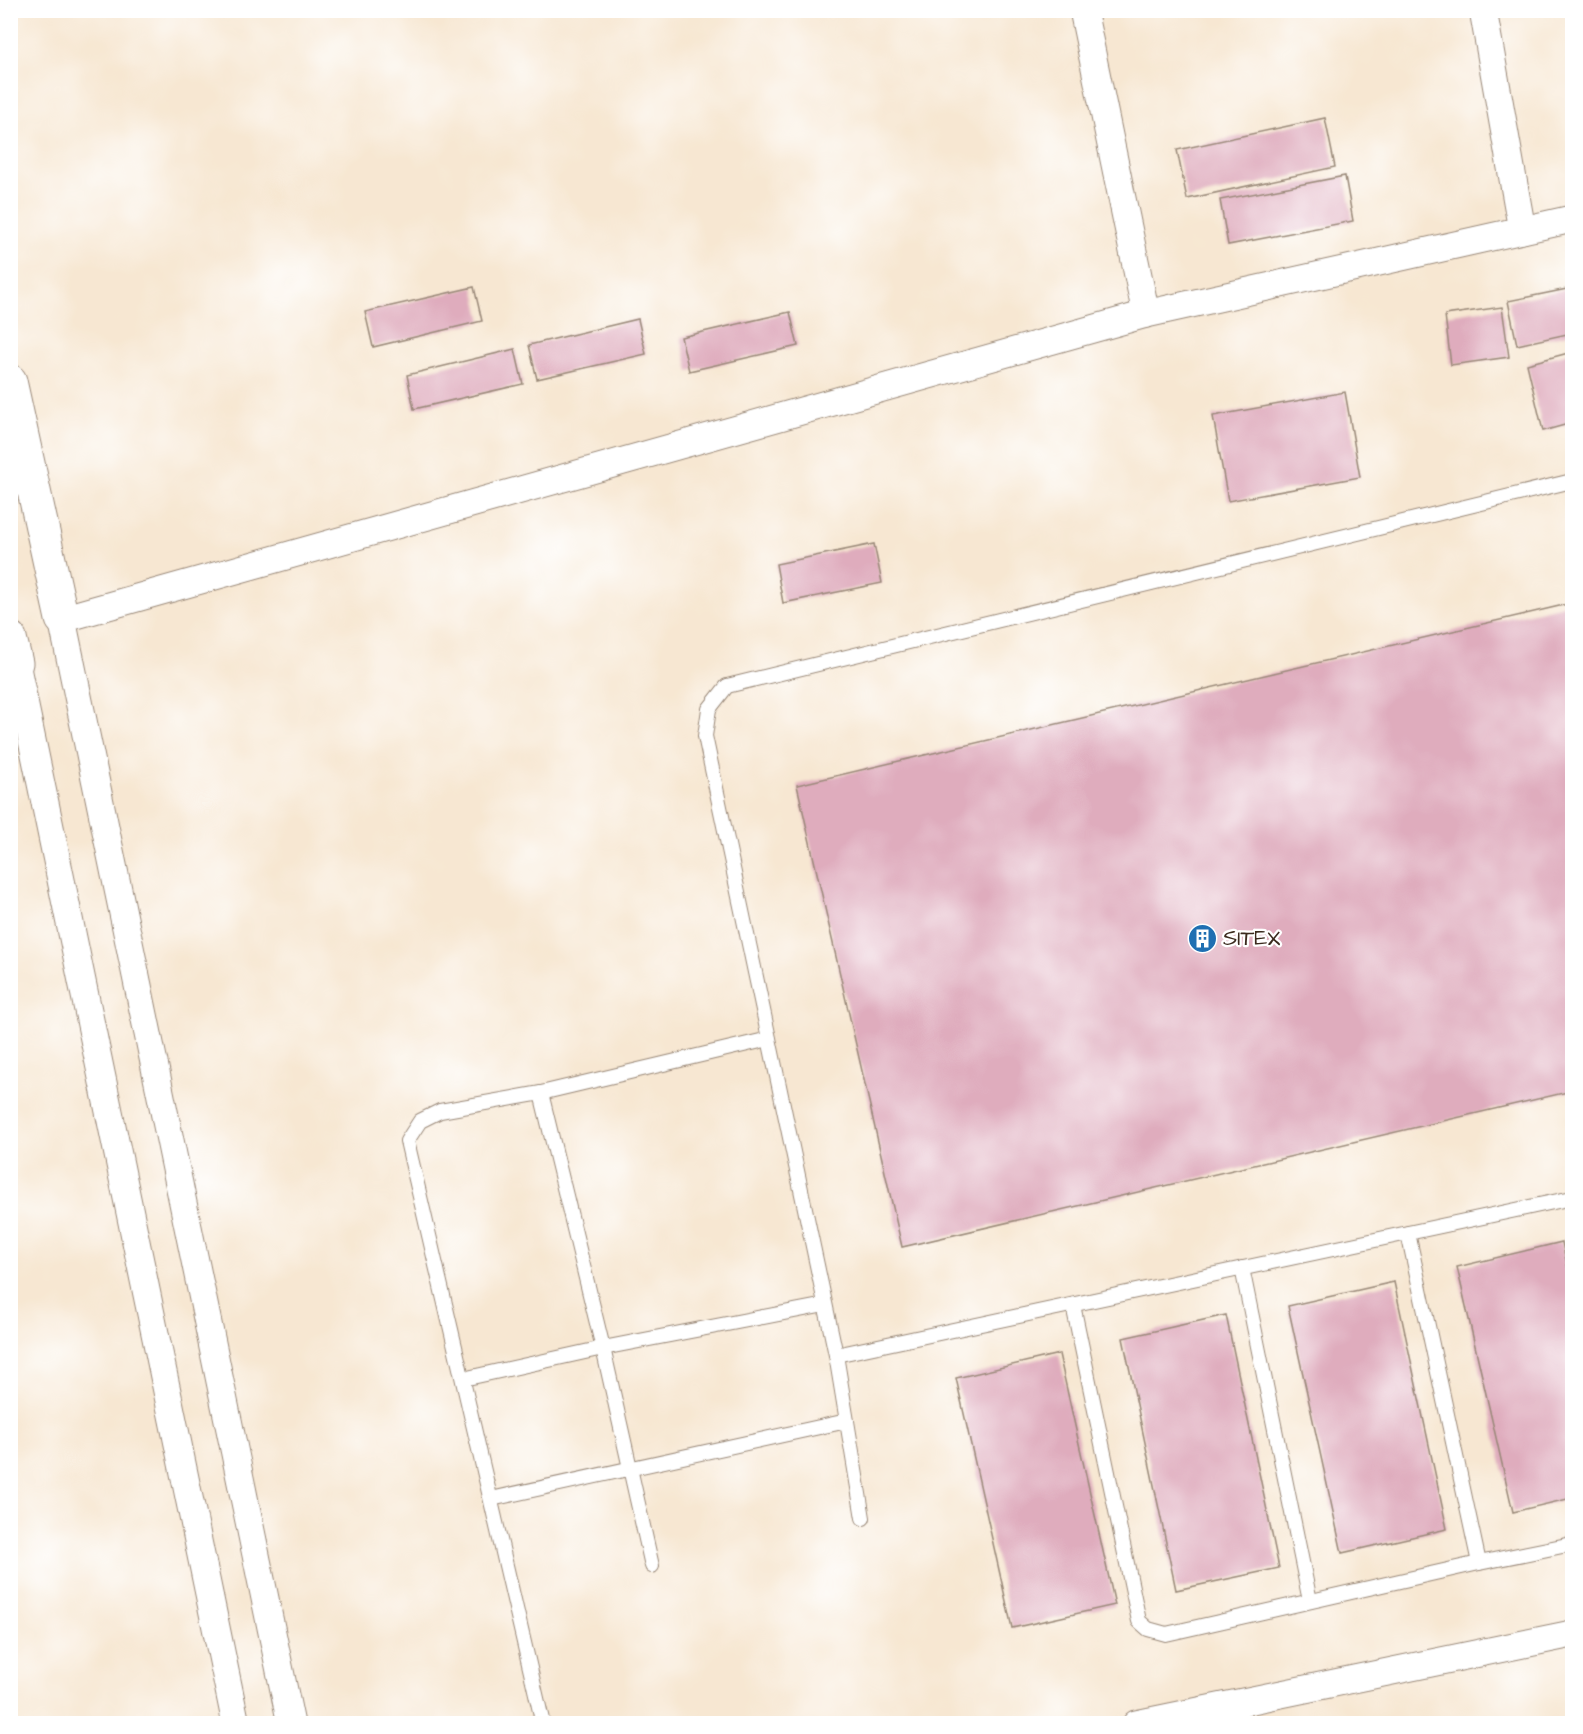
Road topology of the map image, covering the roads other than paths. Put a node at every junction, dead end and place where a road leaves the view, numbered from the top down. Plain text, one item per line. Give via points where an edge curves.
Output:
1 (1083, 10) edge
2 (1483, 10) edge
3 (1572, 219) edge
4 (1522, 230) junction
5 (1146, 314) junction
6 (10, 381) edge
7 (1572, 481) edge
8 (63, 619) junction
9 (12, 655) edge
10 (769, 1039) junction
11 (541, 1093) junction
12 (1572, 1198) edge
13 (1408, 1233) junction
14 (1242, 1268) junction
15 (825, 1305) junction
16 (1073, 1305) junction
17 (603, 1348) junction
18 (836, 1355) junction
19 (463, 1379) junction
20 (847, 1421) junction
21 (630, 1468) junction
22 (491, 1499) junction
23 (863, 1518) dead end
24 (1572, 1544) edge
25 (1479, 1563) junction
26 (652, 1566) dead end
27 (1311, 1601) junction
28 (1572, 1634) edge
29 (236, 1724) edge
30 (291, 1724) edge
31 (543, 1724) edge
32 (1136, 1724) edge

1 - 5 street
2 - 4 street
3 - 4 street
4 - 5 street
5 - 8 street
6 - 8 street
7 - 10 lane via 727,686 709,709 705,736
8 - 30 street
9 - 29 street
10 - 11 lane
10 - 15 lane
11 - 17 lane
11 - 19 lane via 440,1111 420,1121 407,1141
12 - 13 lane
13 - 14 lane
13 - 25 lane
14 - 16 lane
14 - 27 lane
15 - 17 lane
15 - 18 lane
16 - 18 lane
16 - 27 lane via 1139,1621 1148,1629 1166,1634
17 - 19 lane
17 - 21 lane
18 - 20 lane
19 - 22 lane
20 - 21 lane
20 - 23 lane
21 - 22 lane
21 - 26 lane
22 - 31 lane
24 - 25 lane
25 - 27 lane
28 - 32 street

